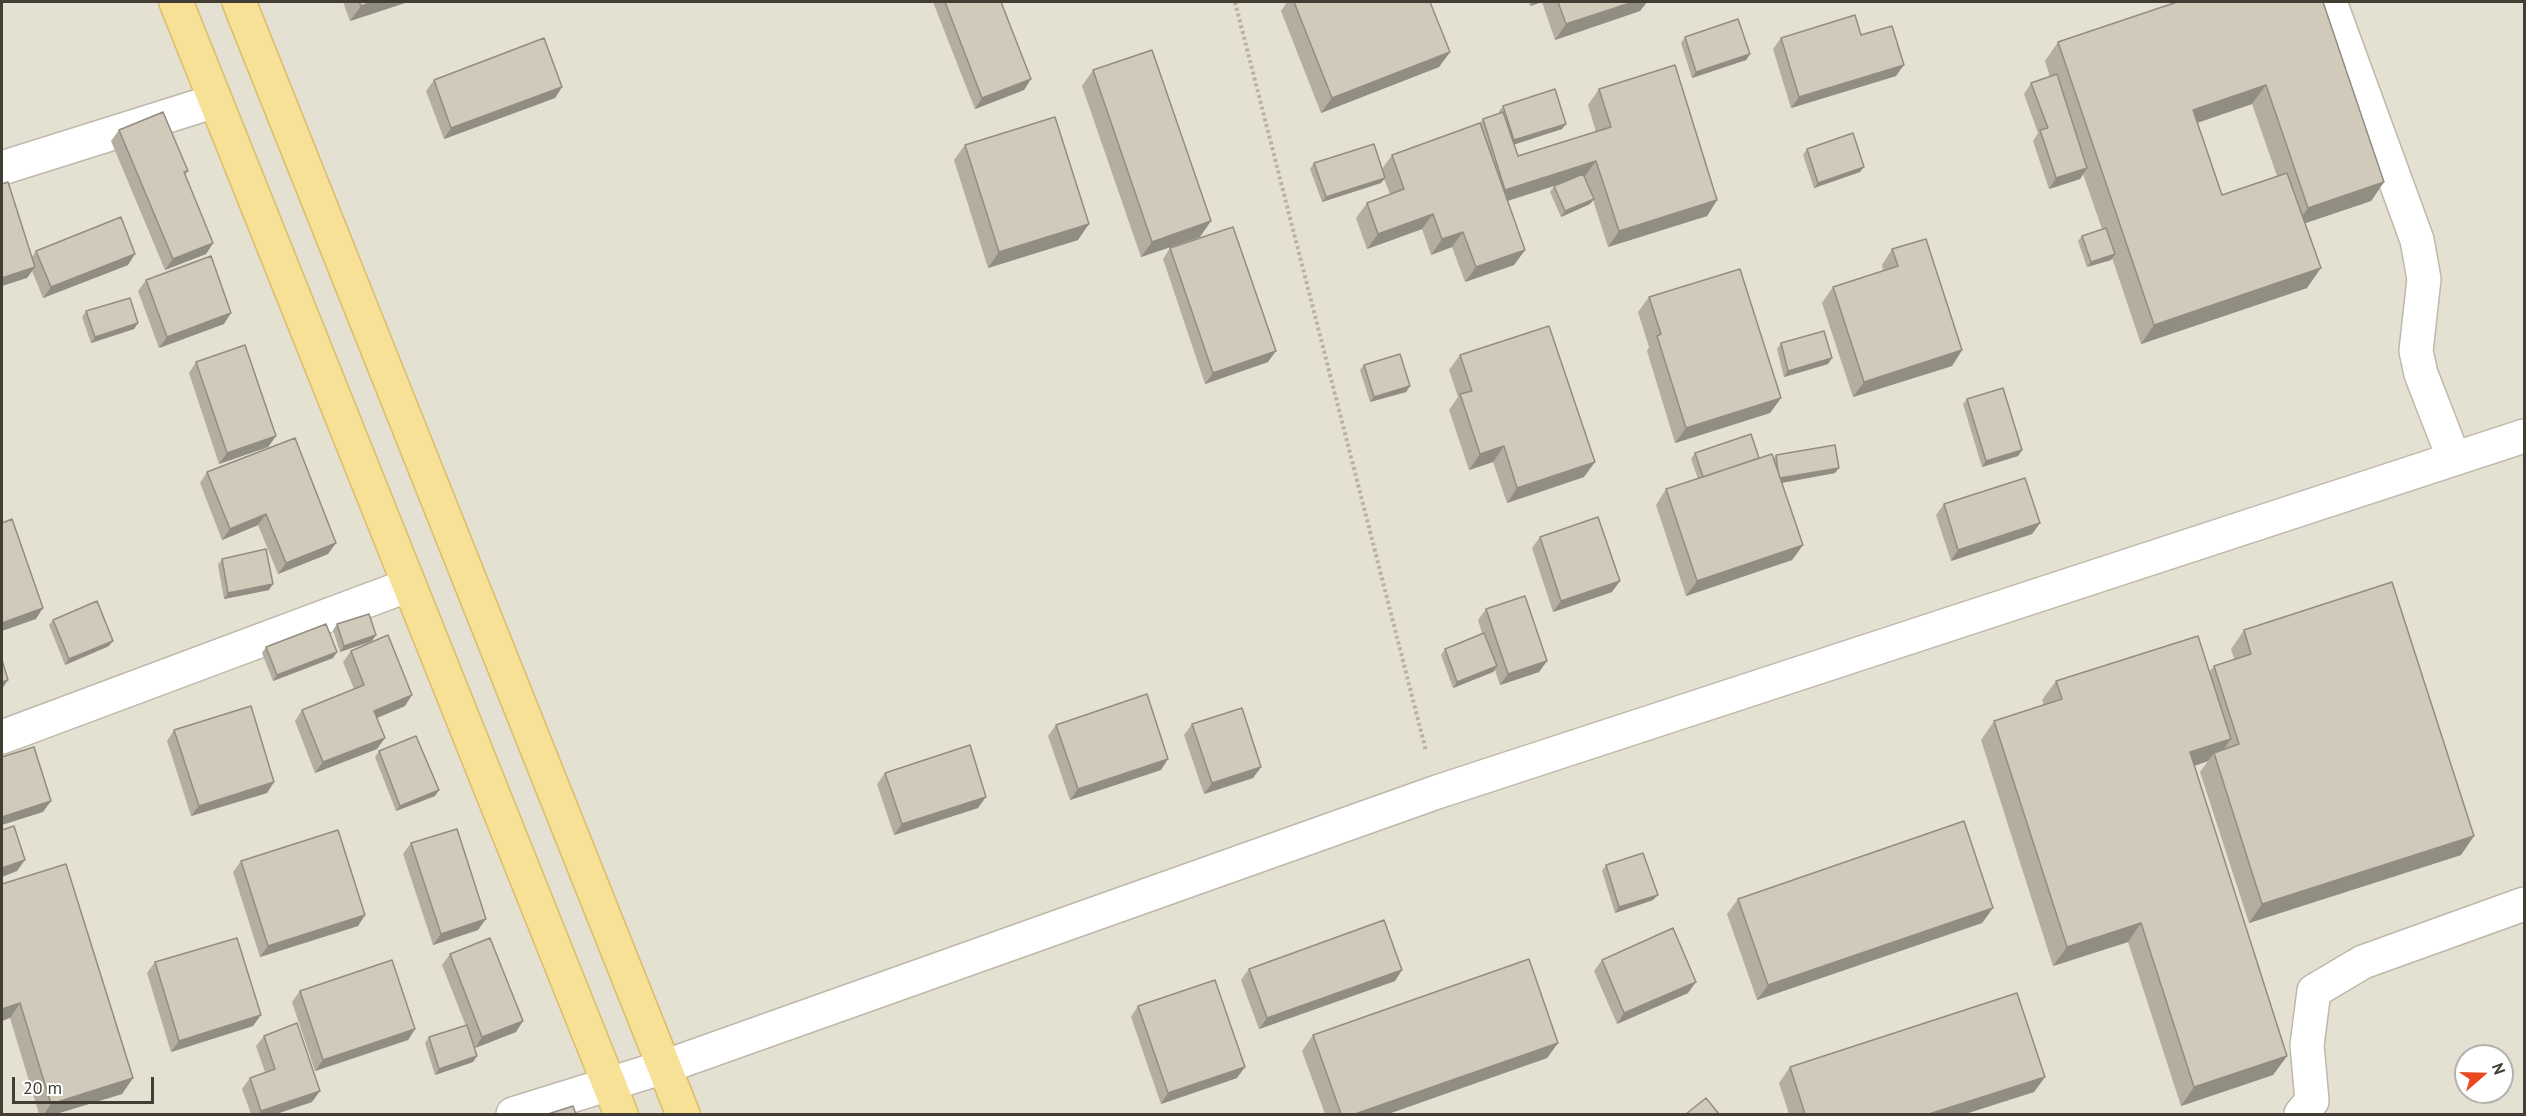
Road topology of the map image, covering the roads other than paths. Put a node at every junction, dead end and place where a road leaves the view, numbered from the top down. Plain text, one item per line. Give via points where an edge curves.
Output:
1 (176, 2) edge
2 (239, 2) edge
3 (2330, 2) edge
4 (215, 101) junction
5 (2, 168) edge
6 (2524, 436) edge
7 (2454, 459) junction
8 (409, 585) junction
9 (2, 737) edge
10 (2524, 904) edge
11 (664, 1067) junction
12 (609, 1085) junction
13 (513, 1114) edge
14 (621, 1114) edge
15 (683, 1114) edge
16 (2301, 1114) edge

1 - 4 main road
2 - 11 main road
3 - 7 street via 2417,240 2424,279 2416,351
4 - 5 street
4 - 8 main road
6 - 7 street
7 - 11 street via 1437,792
8 - 9 street
8 - 12 main road
10 - 16 street via 2363,962 2314,991 2307,1045 2312,1101
11 - 12 street
11 - 15 main road
12 - 13 street
12 - 14 main road

